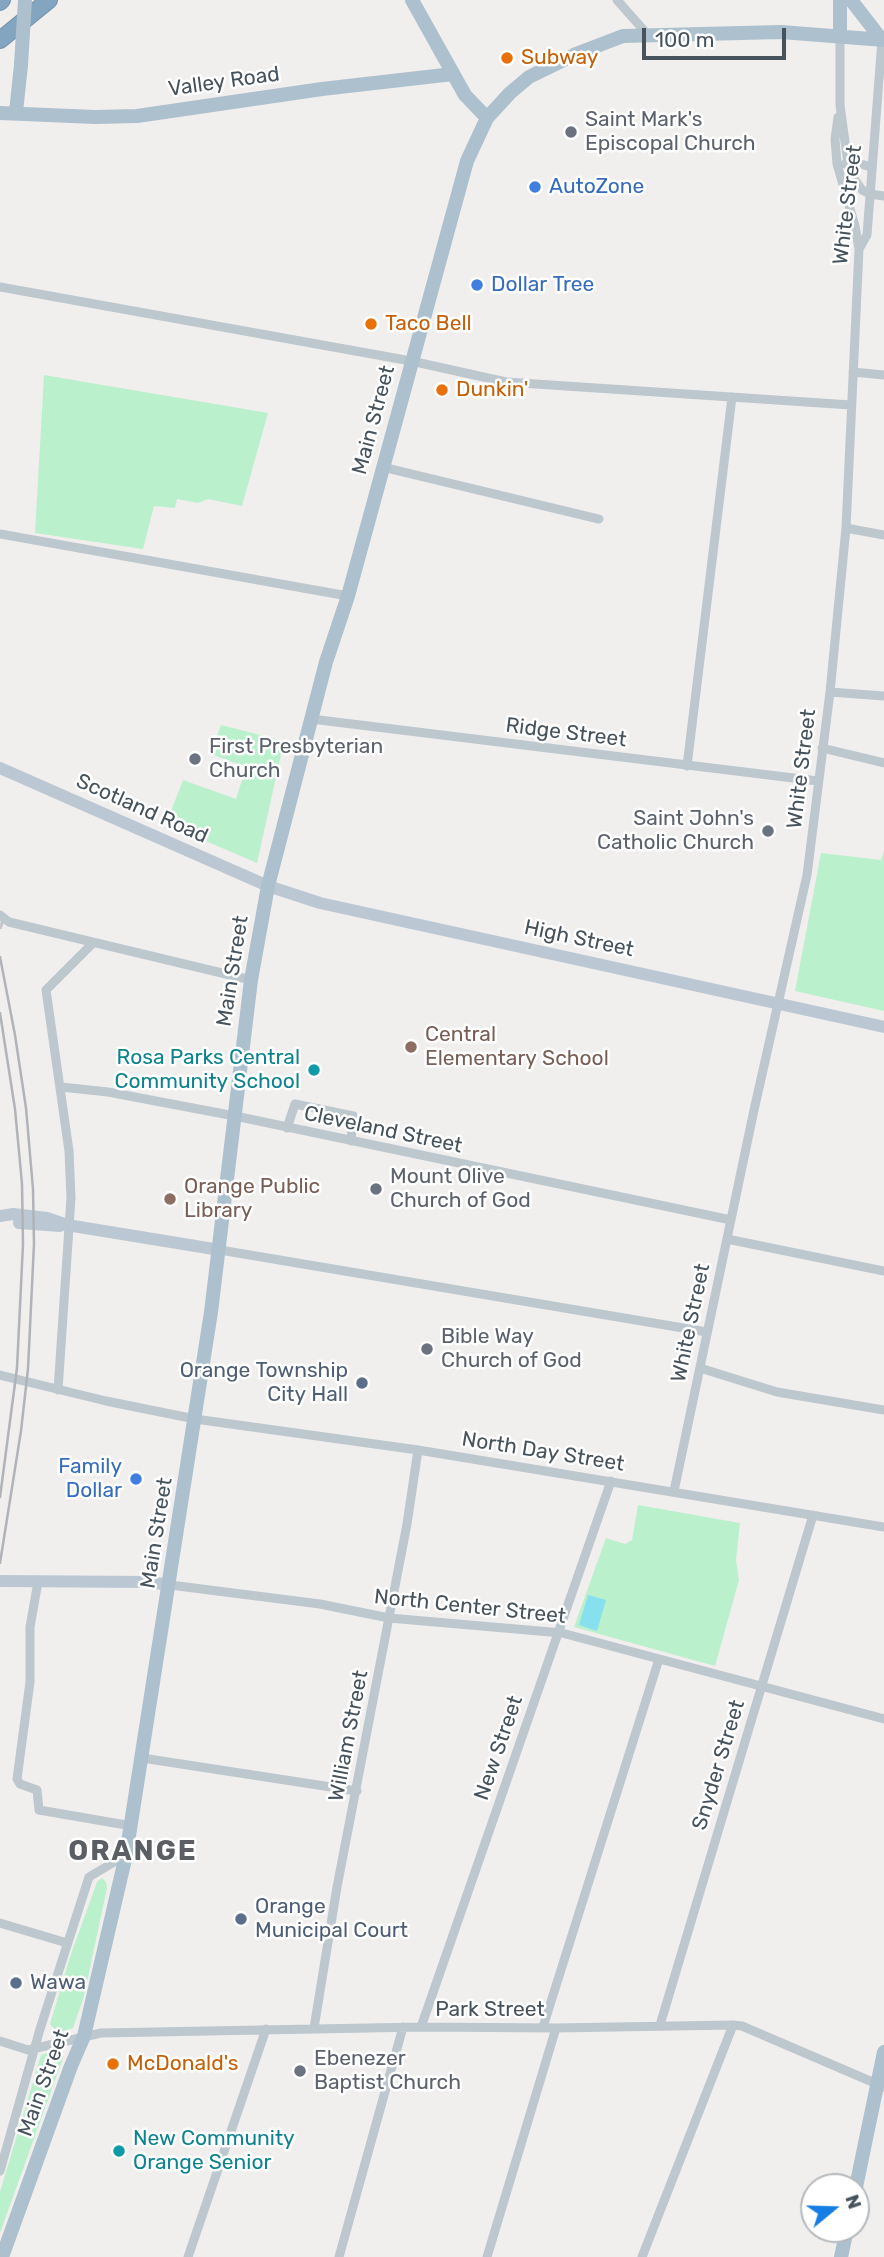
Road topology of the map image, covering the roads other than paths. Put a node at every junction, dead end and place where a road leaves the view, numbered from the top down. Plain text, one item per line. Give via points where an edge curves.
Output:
1 (25, 0) edge
2 (49, 0) edge
3 (62, 0) edge
4 (412, 0) edge
5 (617, 0) edge
6 (839, 0) edge
7 (851, 0) edge
8 (15, 27) junction
9 (648, 35) junction
10 (840, 36) junction
11 (0, 40) edge
12 (883, 40) edge
13 (453, 74) junction
14 (840, 105) junction
15 (16, 112) junction
16 (0, 113) edge
17 (487, 118) junction
18 (837, 164) junction
19 (848, 164) junction
20 (871, 167) junction
21 (870, 194) junction
22 (884, 196) edge
23 (859, 248) junction
24 (0, 287) edge
25 (411, 361) junction
26 (853, 372) junction
27 (884, 375) edge
28 (732, 397) junction
29 (851, 405) junction
30 (383, 467) junction
31 (599, 519) dead end
32 (846, 528) junction
33 (0, 534) edge
34 (884, 536) edge
35 (348, 596) junction
36 (830, 692) junction
37 (884, 696) edge
38 (311, 719) junction
39 (822, 748) junction
40 (884, 763) edge
41 (687, 766) junction
42 (0, 768) edge
43 (818, 781) junction
44 (268, 886) junction
45 (4, 921) edge
46 (93, 943) junction
47 (251, 980) junction
48 (778, 1003) junction
49 (884, 1027) edge
50 (61, 1087) junction
51 (235, 1116) junction
52 (287, 1128) junction
53 (351, 1141) junction
54 (0, 1218) edge
55 (731, 1220) junction
56 (67, 1225) junction
57 (727, 1239) junction
58 (220, 1250) junction
59 (884, 1271) edge
60 (707, 1332) junction
61 (700, 1368) junction
62 (0, 1375) edge
63 (58, 1390) junction
64 (884, 1410) edge
65 (195, 1419) junction
66 (418, 1450) junction
67 (611, 1481) junction
68 (674, 1491) junction
69 (813, 1515) junction
70 (884, 1527) edge
71 (0, 1581) edge
72 (38, 1582) junction
73 (170, 1586) junction
74 (389, 1618) junction
75 (558, 1633) junction
76 (659, 1659) junction
77 (760, 1686) junction
78 (884, 1719) edge
79 (142, 1758) junction
80 (357, 1791) junction
81 (132, 1826) junction
82 (126, 1855) junction
83 (0, 1923) edge
84 (67, 1943) junction
85 (660, 2025) junction
86 (733, 2025) junction
87 (421, 2026) junction
88 (403, 2027) junction
89 (543, 2027) junction
90 (314, 2028) junction
91 (556, 2028) junction
92 (266, 2029) junction
93 (84, 2036) junction
94 (0, 2041) edge
95 (34, 2049) junction
96 (884, 2052) edge
97 (881, 2085) edge
98 (0, 2171) edge
99 (859, 2173) edge
100 (2, 2257) edge
101 (188, 2257) edge
102 (339, 2257) edge
103 (487, 2257) edge
104 (642, 2257) edge

1 - 15 main road, bridge
2 - 8 highway
3 - 8 highway
4 - 13 main road
5 - 9 street
6 - 10 main road
7 - 12 main road
8 - 11 highway
9 - 10 main road, Main Street via 781,32
9 - 17 main road, Main Street via 623,36 529,77
10 - 12 main road, Main Street
10 - 14 street
12 - 20 street, White Street
13 - 15 main road, Valley Road via 136,116
13 - 17 main road
14 - 18 street
14 - 19 street
15 - 16 main road, Valley Road
17 - 25 main road, Main Street via 461,178
18 - 19 street
18 - 23 street
19 - 20 street
19 - 21 street via 856,181
20 - 21 street, White Street
21 - 22 street
21 - 23 street, White Street via 867,235
23 - 26 street, White Street
24 - 25 street
25 - 28 street via 506,382
25 - 30 main road, Main Street
26 - 27 street
26 - 29 street, White Street
28 - 29 street
28 - 41 street
29 - 32 street, White Street
30 - 31 street
30 - 35 main road, Main Street
32 - 34 street
32 - 36 street, White Street
33 - 35 street
35 - 38 main road, Main Street
36 - 37 street
36 - 39 street, White Street
38 - 41 street, Ridge Street
38 - 44 main road, Main Street
39 - 40 street
39 - 43 street, White Street
41 - 43 street, Ridge Street
42 - 44 main road, Scotland Road
43 - 48 street, White Street via 807,875
44 - 47 main road, Main Street
44 - 48 main road, High Street via 320,903
45 - 46 street
46 - 47 street
46 - 50 street via 46,990
47 - 51 main road, Main Street
48 - 49 main road, High Street
48 - 55 street, White Street
50 - 51 street, Cleveland Street
50 - 56 street via 69,1151
51 - 52 street, Cleveland Street
51 - 58 main road, Main Street
52 - 53 street, Cleveland Street
52 - 53 street via 295,1104 353,1115
53 - 55 street, Cleveland Street
54 - 56 main road via 13,1214
55 - 57 street, White Street
56 - 58 main road
56 - 63 street
57 - 59 street
57 - 60 street, White Street
58 - 60 street
58 - 65 main road, Main Street
60 - 61 street, White Street
61 - 64 street via 777,1392
61 - 68 street, White Street
62 - 63 street, North Day Street
63 - 65 street, North Day Street
65 - 66 street, North Day Street
65 - 73 main road, Main Street
66 - 67 street, North Day Street
66 - 74 street, William Street
67 - 68 street, North Day Street
67 - 75 street, New Street
68 - 69 street, North Day Street
69 - 70 street, North Day Street
69 - 77 street, Snyder Street
71 - 72 main road
72 - 73 main road
72 - 81 street via 17,1779 37,1790 39,1810
73 - 74 street, North Center Street via 320,1604
73 - 79 main road, Main Street
74 - 75 street, North Center Street
74 - 80 street, William Street
75 - 76 street, North Center Street
75 - 87 street, New Street
76 - 77 street, North Center Street
76 - 89 street
77 - 78 street, North Center Street
77 - 85 street, Snyder Street
79 - 80 street
79 - 81 main road, Main Street
80 - 90 street, William Street
81 - 82 main road, Main Street
82 - 84 street via 89,1877
82 - 93 main road, Main Street
83 - 84 street
84 - 95 street
85 - 86 street, Park Street
85 - 91 street, Park Street
86 - 97 street, Park Street
86 - 104 street
87 - 88 street, Park Street
87 - 89 street, Park Street
88 - 90 street, Park Street
88 - 102 street
89 - 91 street, Park Street
90 - 92 street, Park Street
91 - 103 street
92 - 93 street, Park Street
92 - 101 street
93 - 95 street, Park Street
93 - 100 main road, Main Street
94 - 95 street
95 - 98 street
96 - 97 main road
97 - 99 main road

